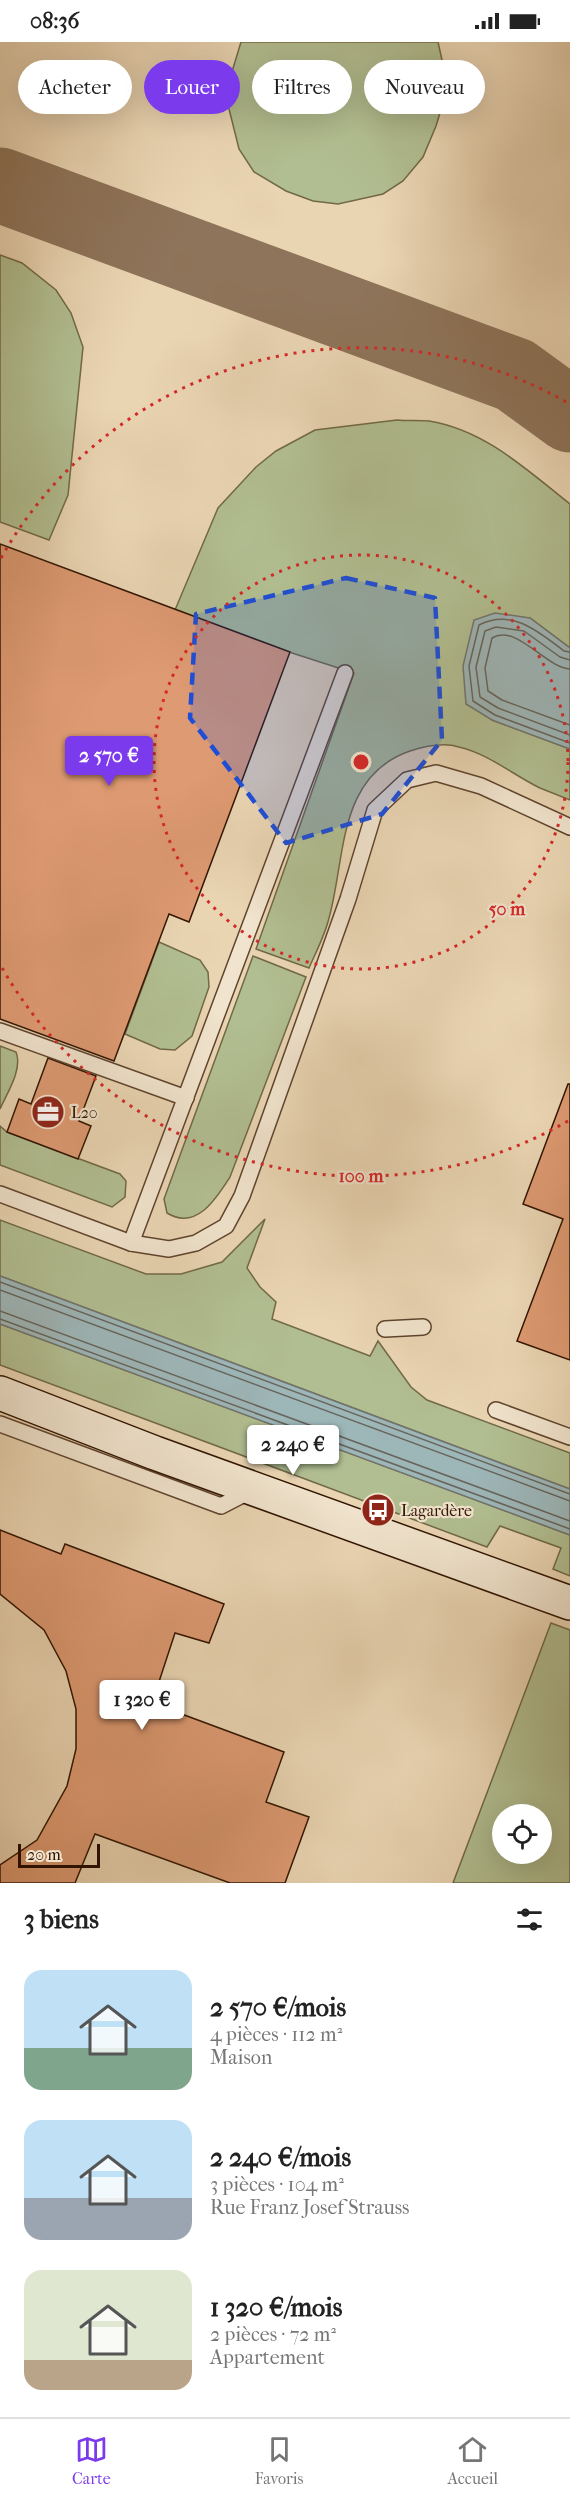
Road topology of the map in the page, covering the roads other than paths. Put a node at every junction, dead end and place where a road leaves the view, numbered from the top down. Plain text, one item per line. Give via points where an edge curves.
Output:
1 (345, 673) dead end
2 (570, 827) edge
3 (0, 1031) edge
4 (186, 1098) junction
5 (0, 1194) edge
6 (131, 1243) junction
7 (423, 1327) dead end
8 (385, 1329) dead end
9 (0, 1394) edge
10 (496, 1410) dead end
11 (0, 1424) edge
12 (570, 1437) edge
13 (254, 1489) junction
14 (570, 1603) edge

1 - 4 lane
2 - 6 lane via 481,786 436,773 407,780 375,810 348,899 246,1185 226,1226 196,1242 169,1249
3 - 4 lane
4 - 6 lane
5 - 6 lane
7 - 8 lane
9 - 13 street
10 - 12 lane
11 - 13 lane via 221,1506
13 - 14 street

